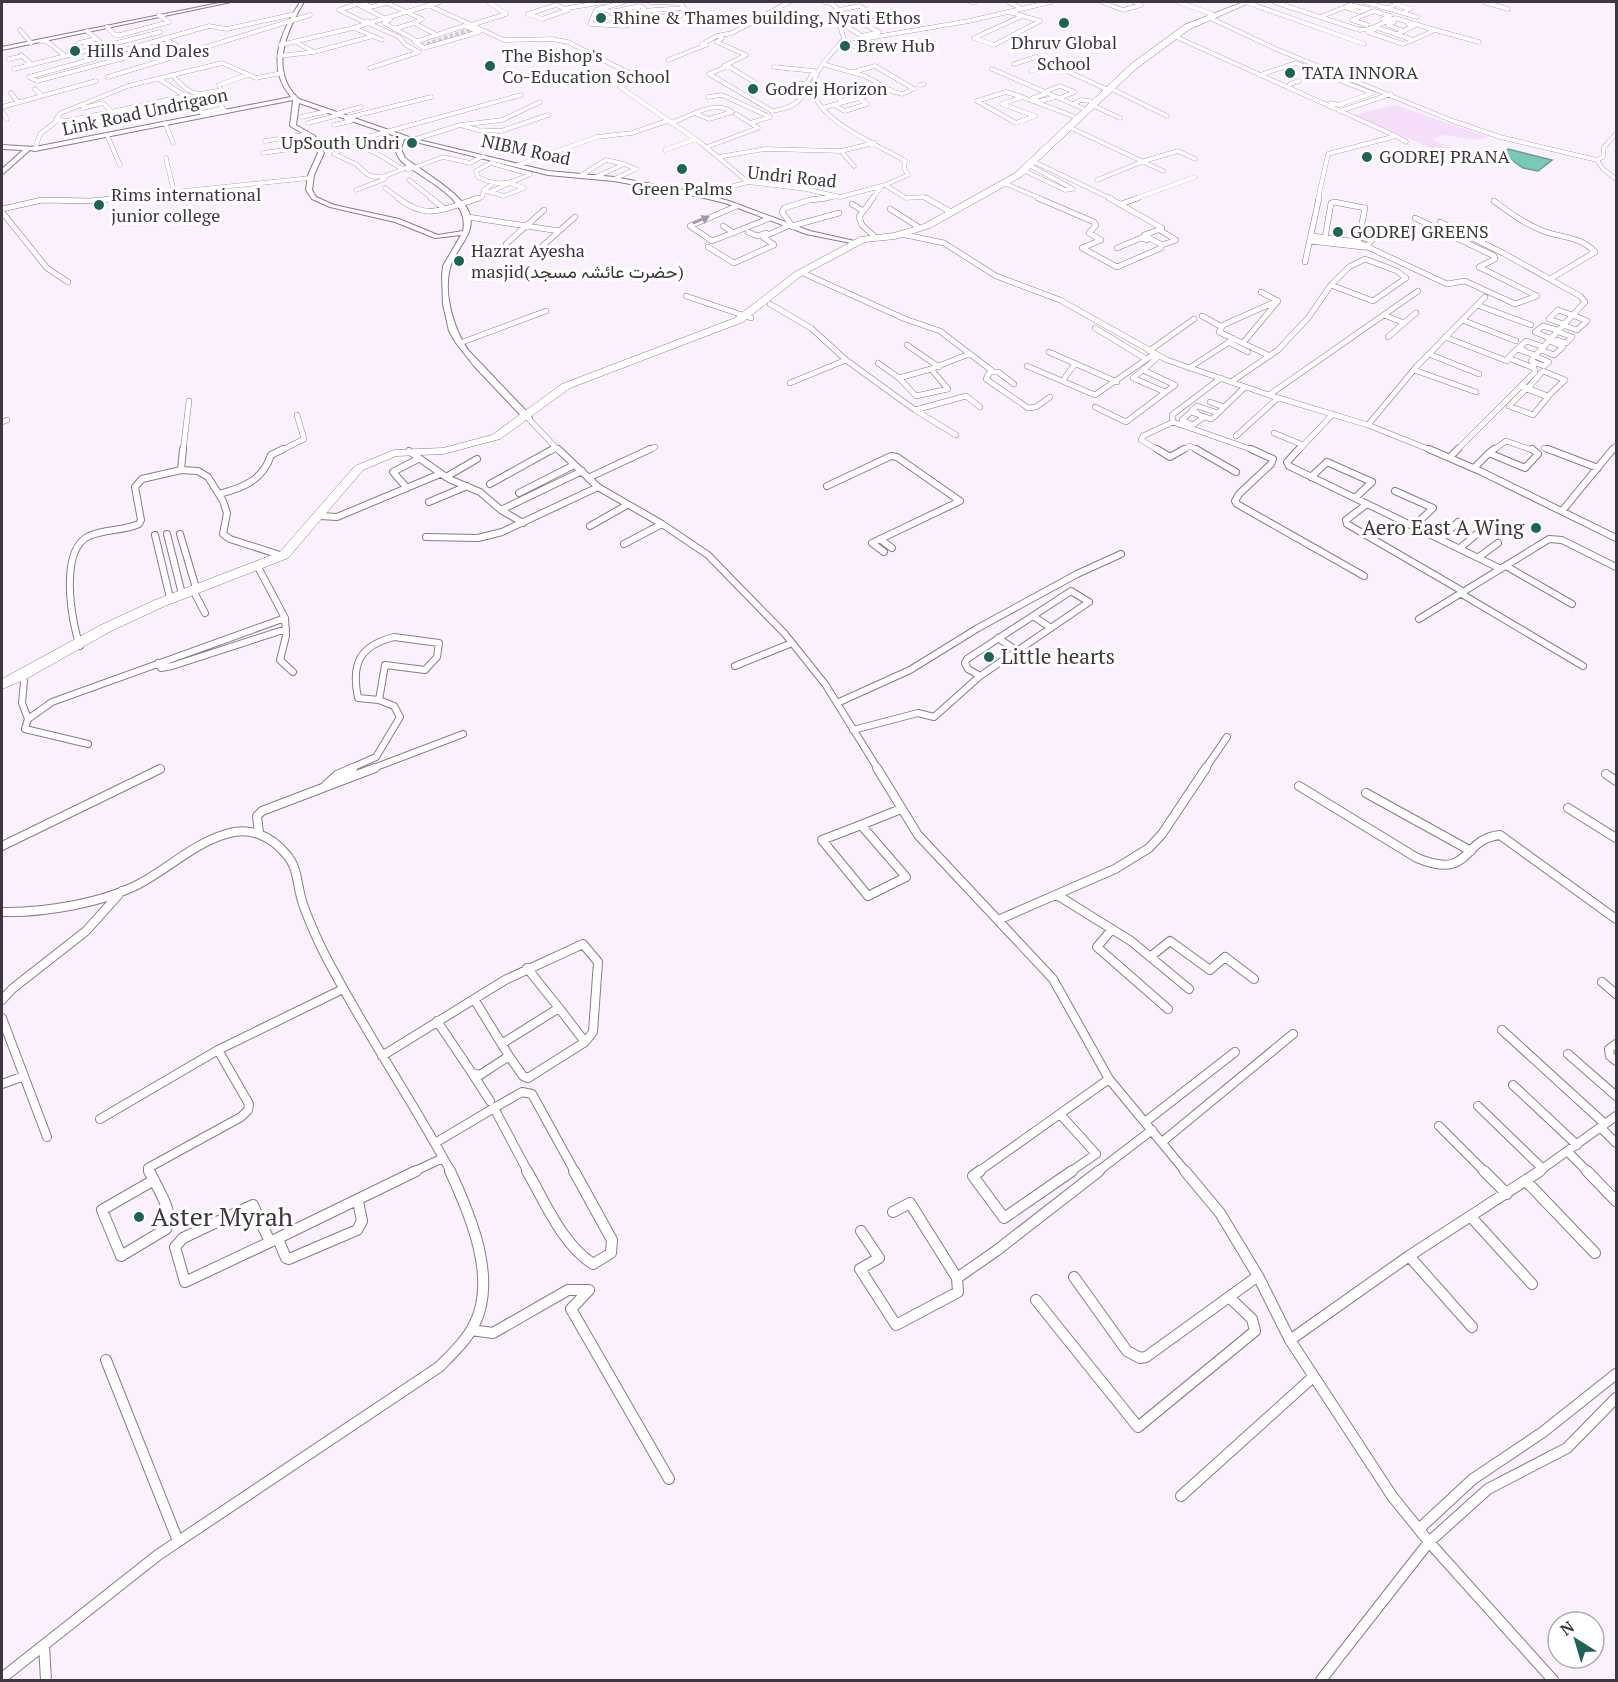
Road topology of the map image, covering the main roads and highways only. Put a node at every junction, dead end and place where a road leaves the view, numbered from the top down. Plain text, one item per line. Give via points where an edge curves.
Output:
1 (229, 2) edge
2 (302, 2) edge
3 (1241, 2) edge
4 (1247, 2) edge
5 (183, 6) edge
6 (1210, 15) junction
7 (2, 49) edge
8 (1107, 88) junction
9 (295, 99) junction
10 (1091, 103) junction
11 (401, 137) junction
12 (2, 147) edge
13 (29, 151) junction
14 (2, 172) edge
15 (949, 211) junction
16 (466, 232) junction
17 (856, 242) junction
18 (803, 273) junction
19 (748, 317) junction
20 (527, 416) junction
21 (23, 678) junction
22 (2, 684) edge
23 (2, 689) edge

1 - 5 main road
2 - 9 main road via 280,45 279,56 287,90
3 - 6 highway
4 - 6 highway
5 - 7 main road via 159,15
6 - 8 highway via 1174,36
6 - 8 highway via 1177,29 1128,66
8 - 10 highway
9 - 11 main road, NIBM Road
9 - 13 main road, Link Road Undrigaon
9 - 16 main road via 293,126 309,134 318,145 321,158 310,178 310,195 332,206 391,219 437,237
10 - 15 highway via 1008,176
10 - 15 highway via 1028,165 1004,183
11 - 16 main road via 399,155 462,204 468,217
11 - 17 main road, NIBM Road via 543,172 614,179 700,195 816,236
12 - 13 main road, Link Road Undrigaon
13 - 14 main road
15 - 17 highway via 901,234
16 - 20 main road via 445,276 452,330 486,374
17 - 18 highway
18 - 19 highway
18 - 19 highway via 770,304
19 - 20 highway via 723,332 575,384
20 - 21 highway via 514,432 495,442 450,452 384,456 359,468 288,551 126,622
21 - 22 highway
21 - 23 highway

